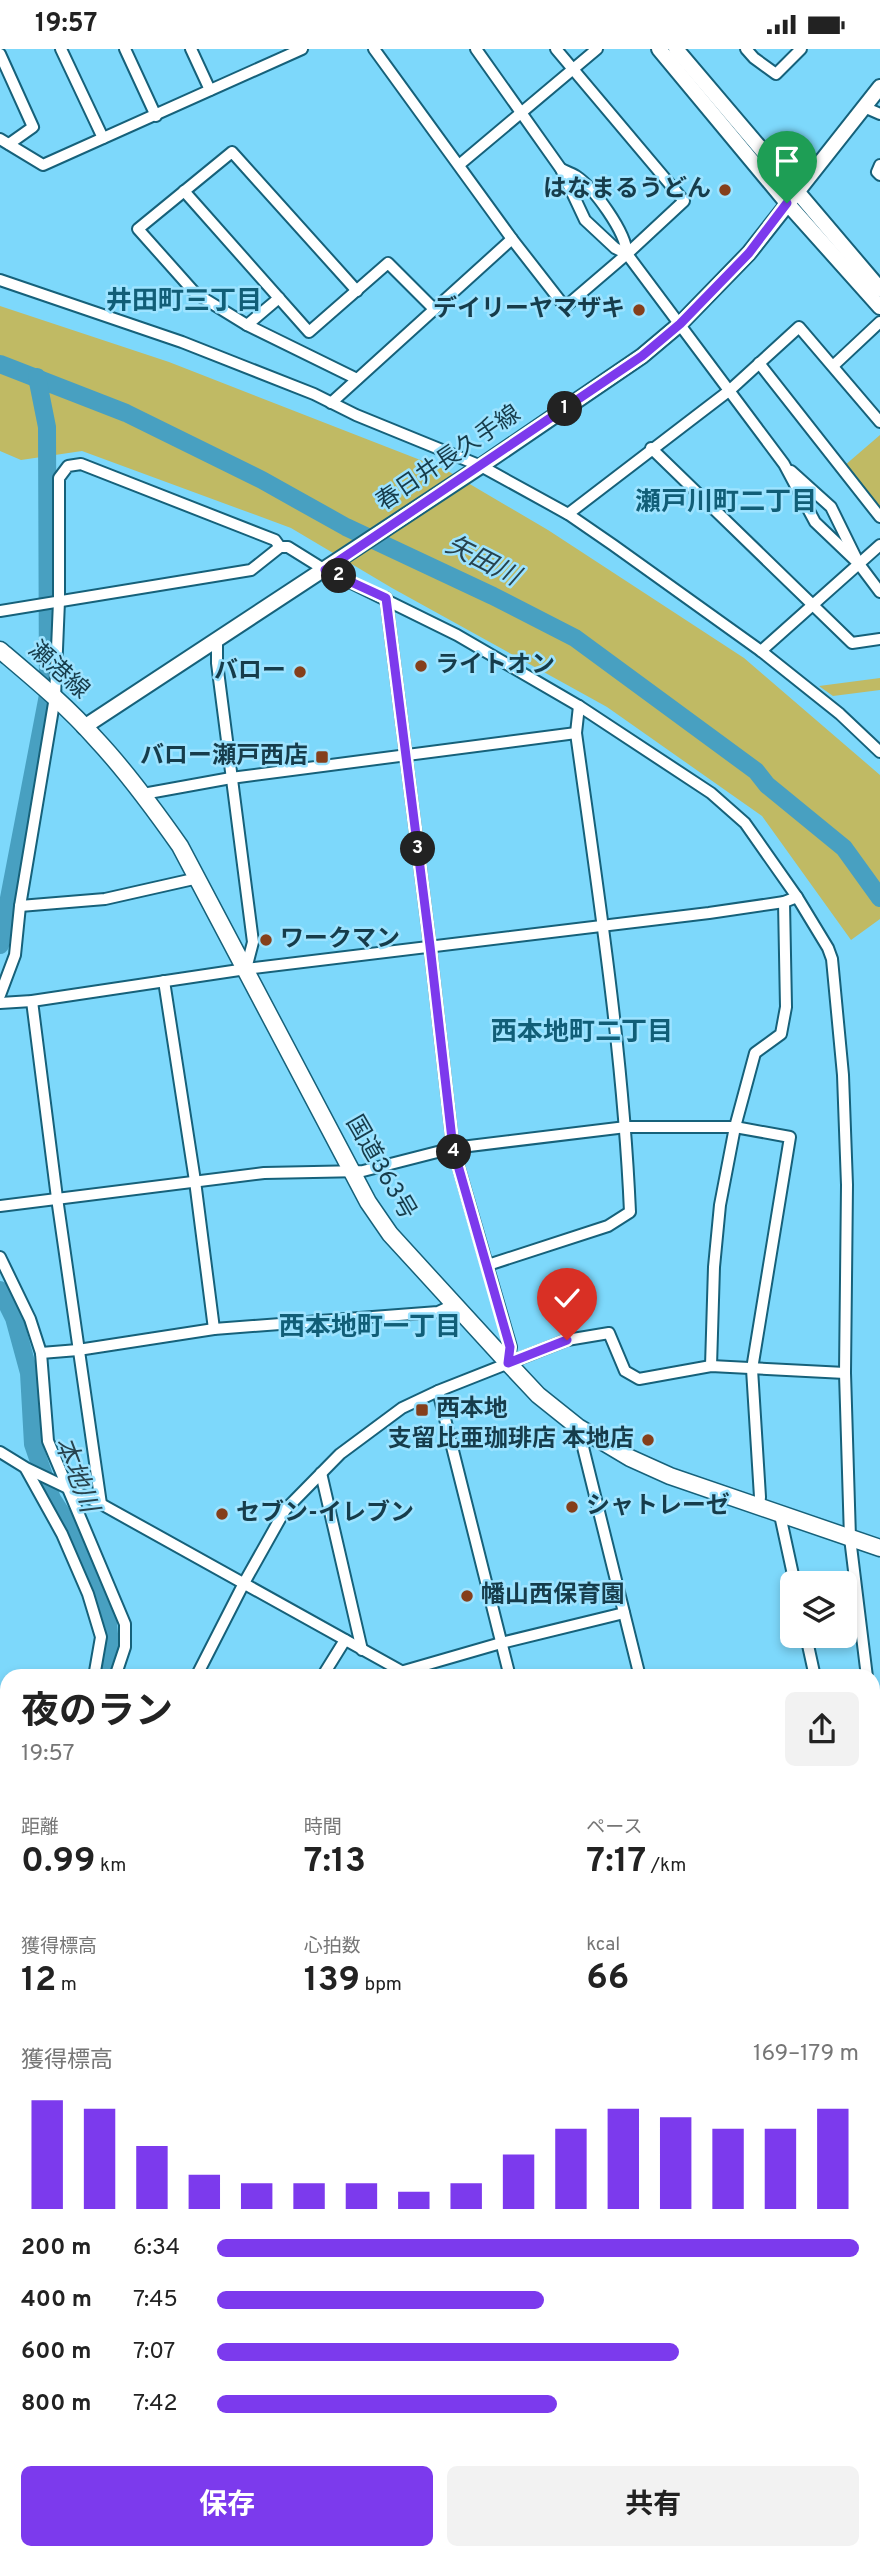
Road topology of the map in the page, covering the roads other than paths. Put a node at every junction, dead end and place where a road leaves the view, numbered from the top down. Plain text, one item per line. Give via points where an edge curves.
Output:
1 (61, 49) edge
2 (125, 49) edge
3 (191, 49) edge
4 (271, 49) edge
5 (302, 49) edge
6 (374, 49) edge
7 (476, 49) edge
8 (556, 49) edge
9 (597, 49) edge
10 (659, 49) edge
11 (677, 49) edge
12 (747, 49) edge
13 (801, 49) edge
14 (0, 54) edge
15 (277, 61) junction
16 (575, 71) junction
17 (880, 86) edge
18 (210, 90) junction
19 (864, 107) junction
20 (522, 112) junction
21 (880, 114) edge
22 (156, 116) junction
23 (103, 138) junction
24 (5, 141) edge
25 (459, 165) junction
26 (880, 165) edge
27 (561, 169) junction
28 (880, 175) edge
29 (184, 191) junction
30 (792, 197) junction
31 (512, 239) junction
32 (628, 254) junction
33 (0, 280) edge
34 (880, 289) edge
35 (356, 291) junction
36 (279, 298) junction
37 (880, 307) edge
38 (434, 309) junction
39 (880, 322) edge
40 (680, 324) junction
41 (247, 325) junction
42 (759, 363) junction
43 (833, 366) junction
44 (357, 379) junction
45 (730, 390) junction
46 (331, 403) junction
47 (880, 422) edge
48 (651, 448) junction
49 (783, 464) junction
50 (478, 468) junction
51 (568, 514) junction
52 (880, 517) edge
53 (880, 545) edge
54 (280, 547) junction
55 (859, 564) junction
56 (329, 567) junction
57 (880, 592) edge
58 (386, 598) junction
59 (59, 601) junction
60 (813, 606) junction
61 (0, 611) edge
62 (880, 639) edge
63 (217, 640) junction
64 (0, 650) edge
65 (761, 651) junction
66 (53, 696) junction
67 (579, 706) junction
68 (84, 727) junction
69 (576, 733) junction
70 (880, 752) edge
71 (405, 755) junction
72 (231, 778) junction
73 (143, 794) junction
74 (198, 878) junction
75 (797, 897) junction
76 (784, 902) junction
77 (20, 906) junction
78 (603, 926) junction
79 (430, 946) junction
80 (246, 969) junction
81 (164, 981) junction
82 (0, 995) edge
83 (32, 1001) junction
84 (0, 1003) edge
85 (626, 1127) junction
86 (735, 1127) junction
87 (453, 1148) junction
88 (352, 1171) junction
89 (195, 1181) junction
90 (57, 1198) junction
91 (0, 1206) edge
92 (0, 1257) edge
93 (488, 1265) junction
94 (455, 1304) junction
95 (214, 1329) junction
96 (78, 1350) junction
97 (41, 1353) junction
98 (508, 1363) junction
99 (710, 1366) junction
100 (752, 1369) junction
101 (845, 1373) junction
102 (438, 1391) junction
103 (578, 1427) junction
104 (0, 1451) edge
105 (26, 1468) junction
106 (321, 1473) junction
107 (69, 1489) junction
108 (101, 1504) junction
109 (759, 1507) junction
110 (780, 1515) junction
111 (854, 1540) junction
112 (880, 1548) edge
113 (792, 1571) edge
114 (244, 1583) junction
115 (624, 1613) junction
116 (345, 1640) junction
117 (501, 1643) junction
118 (809, 1648) edge
119 (362, 1650) junction
120 (98, 1660) junction
121 (96, 1669) edge
122 (111, 1669) edge
123 (119, 1669) edge
124 (201, 1669) edge
125 (327, 1669) edge
126 (398, 1669) edge
127 (423, 1669) edge
128 (508, 1669) edge
129 (638, 1669) edge
130 (813, 1669) edge
131 (866, 1669) edge

1 - 23 street
2 - 22 street
3 - 18 street
4 - 15 street
5 - 15 street
6 - 25 street
7 - 20 street
8 - 16 street
9 - 16 street
10 - 30 main road
11 - 30 main road
12 - 13 street via 776,74
14 - 24 street via 33,127
15 - 18 street
16 - 20 street
16 - 32 street via 684,201
17 - 19 main road, 春日井長久手線
18 - 22 street
19 - 21 street
19 - 30 main road, 春日井長久手線
20 - 25 street
20 - 27 street
22 - 23 street
23 - 24 street via 43,165
25 - 31 street
26 - 28 street
27 - 32 street via 585,220
27 - 32 street via 577,176 605,207
29 - 35 street via 232,152
29 - 36 street
29 - 41 street via 138,229 195,293
30 - 34 main road
30 - 37 main road
30 - 40 main road, 春日井長久手線 via 749,253
31 - 32 street via 565,307
31 - 38 street
32 - 40 street
33 - 46 street via 182,342
35 - 36 street via 309,332
35 - 38 street via 388,263
36 - 41 street
38 - 44 street
39 - 43 street
40 - 45 street
40 - 50 main road, 春日井長久手線 via 642,356
41 - 44 street
42 - 43 street via 799,327
42 - 45 street
42 - 52 street
43 - 47 street
44 - 46 street
45 - 48 street
45 - 49 street
46 - 50 street
48 - 51 street
48 - 60 street
49 - 55 street via 815,522
49 - 55 street via 831,507
50 - 51 street
50 - 56 main road, 春日井長久手線
51 - 65 street
53 - 55 street
54 - 56 street
54 - 59 street via 251,570
54 - 59 street via 275,540 81,464 68,466 59,478
55 - 57 street
55 - 60 street
56 - 58 street
56 - 63 main road, 春日井長久手線
58 - 67 street
58 - 71 street
59 - 61 street
59 - 66 street
60 - 62 street via 852,643
60 - 65 street
63 - 68 main road, 春日井長久手線
63 - 72 street
64 - 66 highway, 瀬港線
65 - 70 street
66 - 68 highway, 瀬港線
66 - 77 street
67 - 69 street
67 - 75 street via 711,793 745,823
68 - 73 highway, 国道363号
69 - 71 street
69 - 78 street
71 - 72 street
71 - 79 street
72 - 73 street
72 - 80 street via 253,942
73 - 74 highway, 国道363号
74 - 77 street via 105,899
74 - 80 highway, 国道363号
75 - 76 street
75 - 101 street via 832,959 847,1185
76 - 78 street
76 - 86 street via 786,1007 781,1034 755,1053
77 - 82 street via 15,955
78 - 79 street
78 - 85 street
79 - 80 street
79 - 87 street
80 - 81 street
80 - 88 highway, 国道363号
81 - 83 street
81 - 89 street
83 - 84 street
83 - 90 street
85 - 86 street
85 - 87 street
85 - 93 street via 630,1212 608,1226
86 - 99 street via 720,1205
86 - 100 street via 790,1137
87 - 88 street
87 - 93 street
88 - 89 street via 264,1173
88 - 94 highway, 国道363号 via 390,1234
89 - 90 street
89 - 95 street
90 - 91 street
90 - 96 street
92 - 97 street
93 - 98 street via 510,1347
94 - 95 street via 438,1312
94 - 98 highway, 国道363号
95 - 96 street
96 - 97 street
96 - 108 street
97 - 107 street via 48,1441
98 - 99 street via 567,1340 609,1333 625,1371 639,1379
98 - 102 street
98 - 103 highway, 国道363号
99 - 100 street
100 - 101 street
100 - 109 street
101 - 111 street
102 - 106 street via 371,1429
102 - 117 street
103 - 109 highway, 国道363号 via 670,1476
103 - 115 street
104 - 105 street
105 - 107 street
105 - 120 street via 88,1594 101,1637
106 - 114 street via 285,1510
106 - 119 street
107 - 108 street
107 - 123 street via 125,1624
108 - 114 street
109 - 110 highway, 国道363号
110 - 111 highway, 国道363号
110 - 113 street
111 - 112 highway, 国道363号
111 - 131 street
114 - 116 street
114 - 124 street
115 - 117 street
115 - 129 street
116 - 119 street
116 - 125 street
117 - 127 street
117 - 128 street
118 - 130 street
119 - 126 street
120 - 121 street
120 - 122 street

